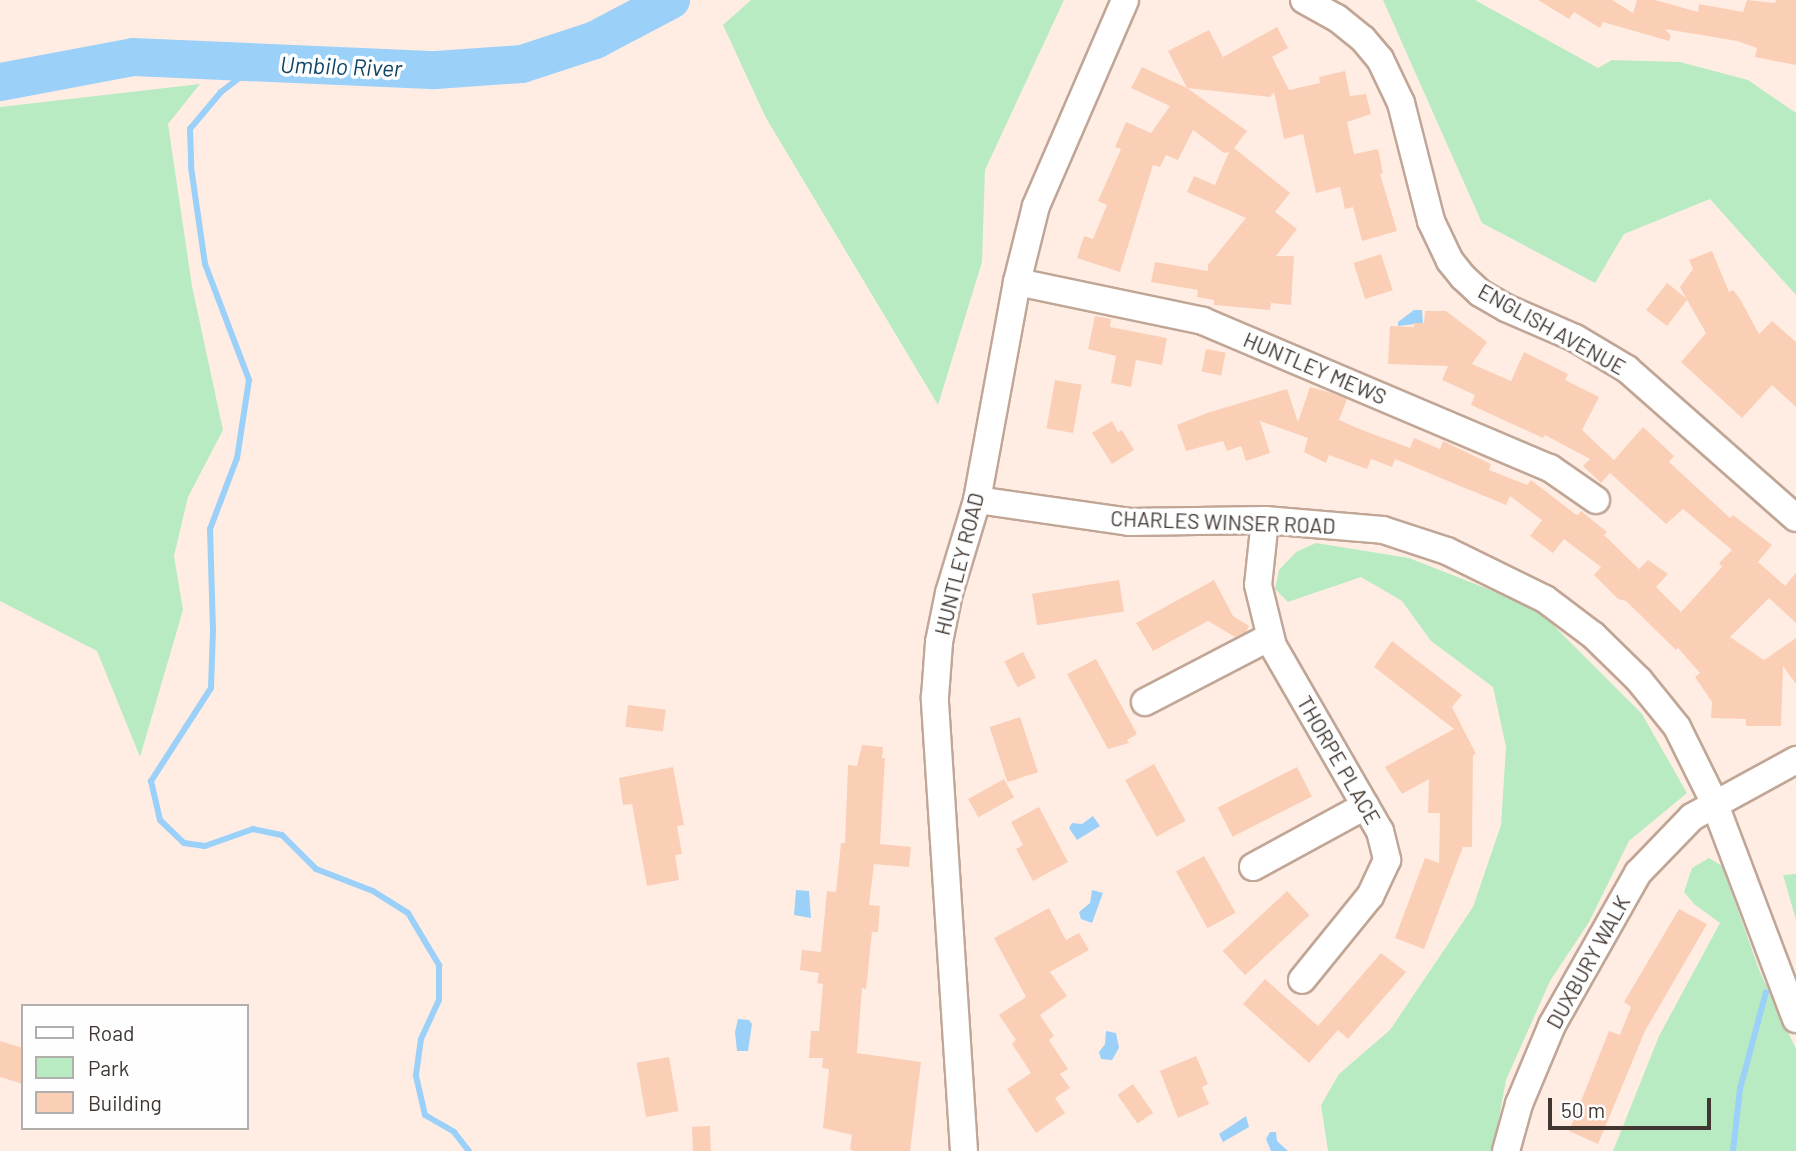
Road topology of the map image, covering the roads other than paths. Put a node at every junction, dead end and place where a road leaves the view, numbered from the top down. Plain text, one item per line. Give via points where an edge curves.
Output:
1 (1125, 0) edge
2 (1304, 0) edge
3 (1017, 282) junction
4 (976, 500) junction
5 (1596, 500) dead end
6 (1796, 518) edge
7 (1265, 520) junction
8 (1270, 637) junction
9 (1146, 702) dead end
10 (1796, 760) edge
11 (1714, 802) junction
12 (1365, 806) junction
13 (1253, 867) dead end
14 (1302, 981) dead end
15 (1796, 1018) edge
16 (964, 1151) edge
17 (1506, 1151) edge

1 - 3 street, HUNTLEY ROAD via 1040,195
2 - 6 street, ENGLISH AVENUE via 1363,39 1387,69 1401,103 1431,220 1450,261 1463,277 1506,308 1575,338 1627,369
3 - 4 street, HUNTLEY ROAD
3 - 5 street, HUNTLEY MEWS via 1203,321 1550,468
4 - 7 street, CHARLES WINSER ROAD via 1129,522
4 - 16 street, HUNTLEY ROAD via 949,593 935,697
7 - 8 street, THORPE PLACE via 1258,584
7 - 11 street, CHARLES WINSER ROAD via 1383,530 1447,551 1545,599 1593,635 1639,680 1677,727
8 - 9 street
8 - 12 street, THORPE PLACE
10 - 11 street
11 - 15 street, CHARLES WINSER ROAD
11 - 17 street, DUXBURY WALK via 1670,837 1638,873 1603,931 1552,1025 1519,1104
12 - 13 street
12 - 14 street, THORPE PLACE via 1385,844 1387,860 1370,895

